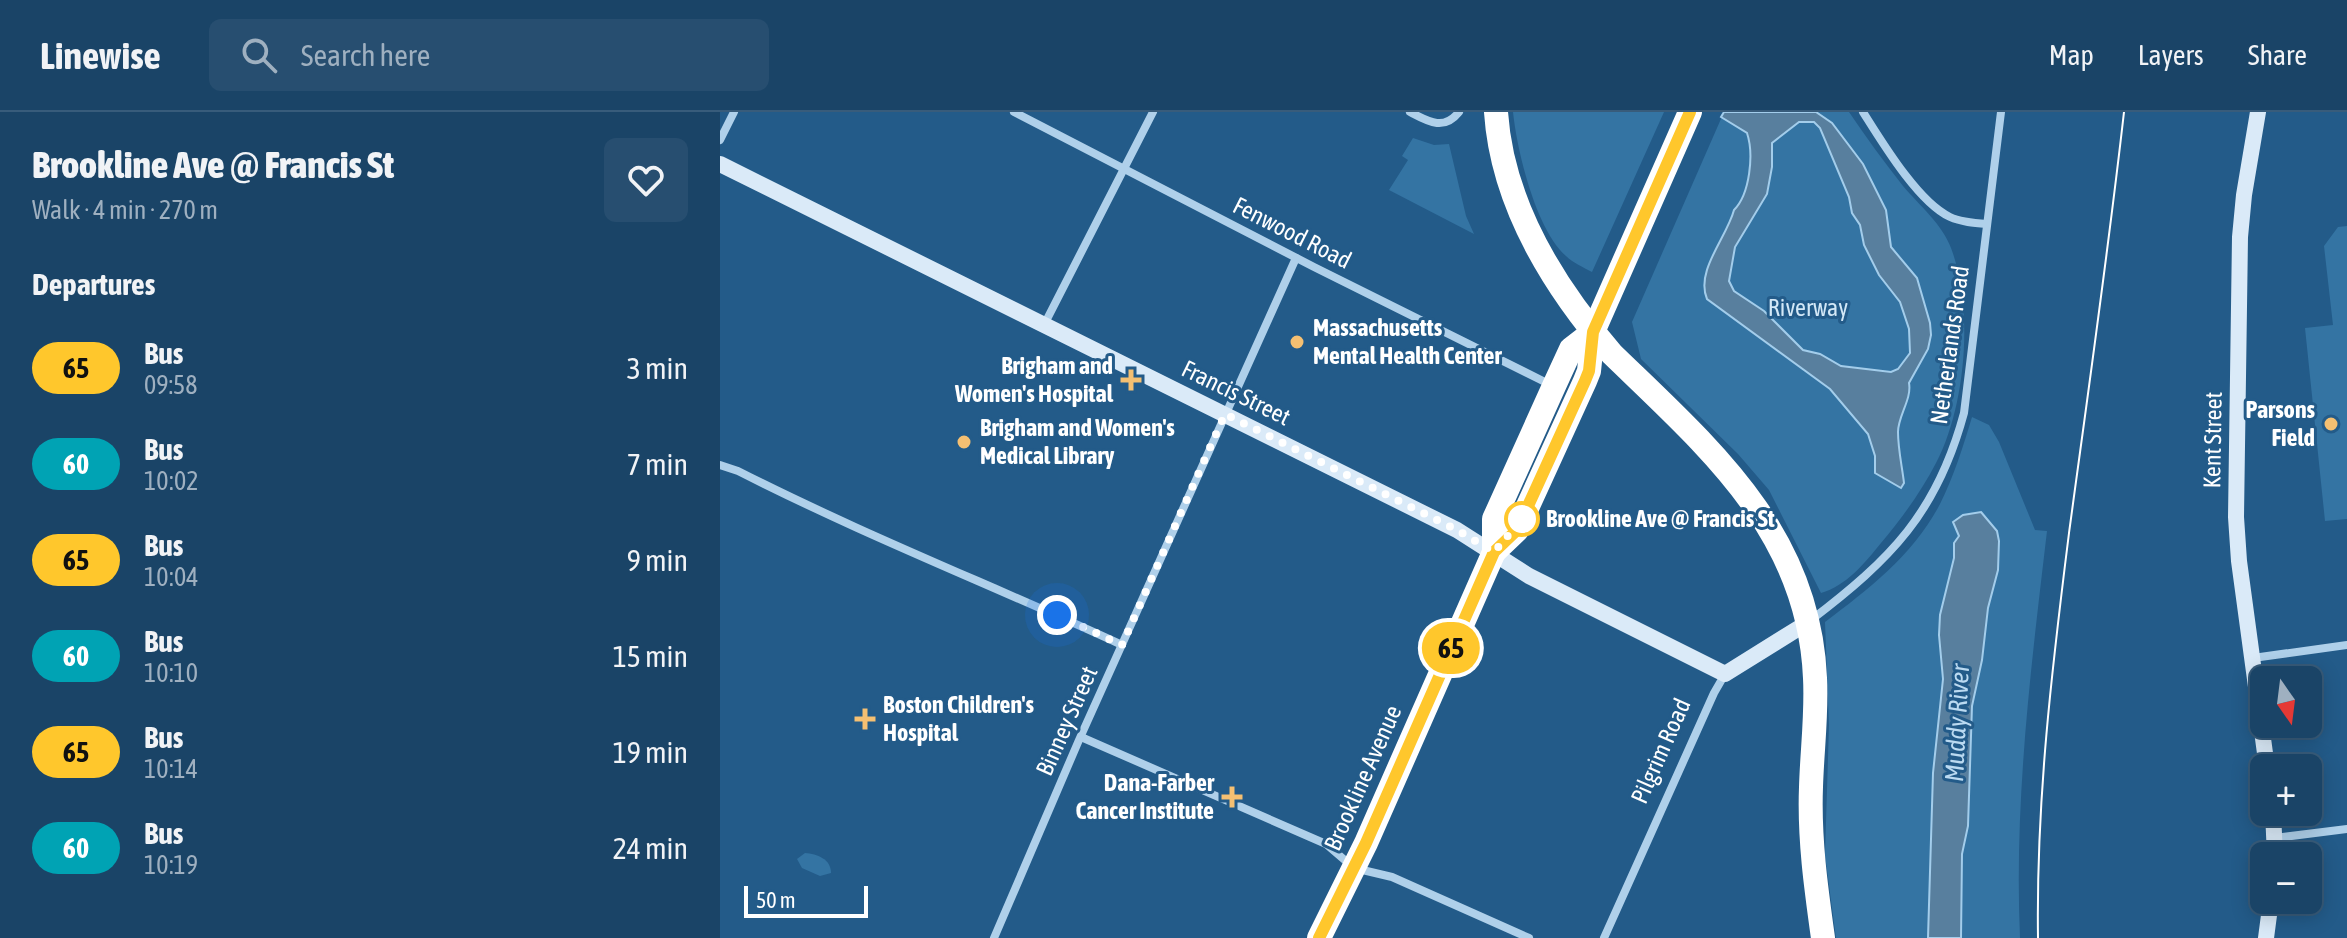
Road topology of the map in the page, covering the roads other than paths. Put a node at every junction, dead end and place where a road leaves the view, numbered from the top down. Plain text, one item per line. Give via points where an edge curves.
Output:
1 (734, 112) edge
2 (1014, 112) edge
3 (1153, 112) edge
4 (1410, 112) edge
5 (1459, 112) edge
6 (1496, 112) edge
7 (1690, 112) edge
8 (1863, 112) edge
9 (2001, 112) edge
10 (2258, 112) edge
11 (720, 140) edge
12 (720, 164) edge
13 (1124, 168) junction
14 (1987, 224) junction
15 (1296, 258) junction
16 (1044, 325) junction
17 (1593, 332) junction
18 (1554, 386) junction
19 (1225, 414) junction
20 (720, 465) edge
21 (1494, 552) junction
22 (1807, 623) junction
23 (1122, 645) junction
24 (2347, 645) edge
25 (2251, 658) junction
26 (1725, 674) junction
27 (1081, 737) junction
28 (2265, 754) edge
29 (2274, 826) edge
30 (2347, 829) edge
31 (2275, 838) junction
32 (2275, 842) edge
33 (1354, 868) junction
34 (2269, 914) edge
35 (994, 938) edge
36 (1319, 938) edge
37 (1529, 938) edge
38 (1604, 938) edge
39 (1823, 938) edge
40 (2266, 938) edge

1 - 11 street
2 - 13 street, Fenwood Road
3 - 13 street
4 - 5 street via 1444,124
6 - 17 highway via 1506,171 1522,216
7 - 17 highway, Brookline Avenue
8 - 14 street via 1934,206 1953,219
9 - 14 street, Netherlands Road
10 - 25 main road, Kent Street via 2242,214 2237,321 2236,517
12 - 16 main road, Francis Street
13 - 15 street, Fenwood Road
13 - 16 street
14 - 22 street, Netherlands Road via 1964,413 1941,480 1917,521 1886,558
15 - 18 street, Fenwood Road
15 - 19 street, Binney Street
16 - 19 main road, Francis Street
17 - 18 highway, Brookline Avenue via 1571,349
17 - 21 highway, Brookline Avenue via 1589,371 1536,490 1517,530
17 - 22 highway via 1724,466 1762,513 1786,557
18 - 21 highway, Brookline Avenue via 1494,519
19 - 21 main road, Francis Street
19 - 23 street, Binney Street
20 - 23 street
21 - 26 main road, Francis Street via 1529,576
21 - 33 highway, Brookline Avenue
22 - 26 main road, Pilgrim Road
22 - 39 highway via 1815,680 1811,830
23 - 27 street, Binney Street
24 - 25 street
25 - 28 main road, Kent Street
26 - 38 street, Pilgrim Road
27 - 33 street via 1326,844
27 - 35 street, Binney Street
29 - 31 main road
30 - 31 street
31 - 32 main road
33 - 36 highway, Brookline Avenue
33 - 37 street via 1392,877
34 - 40 main road

